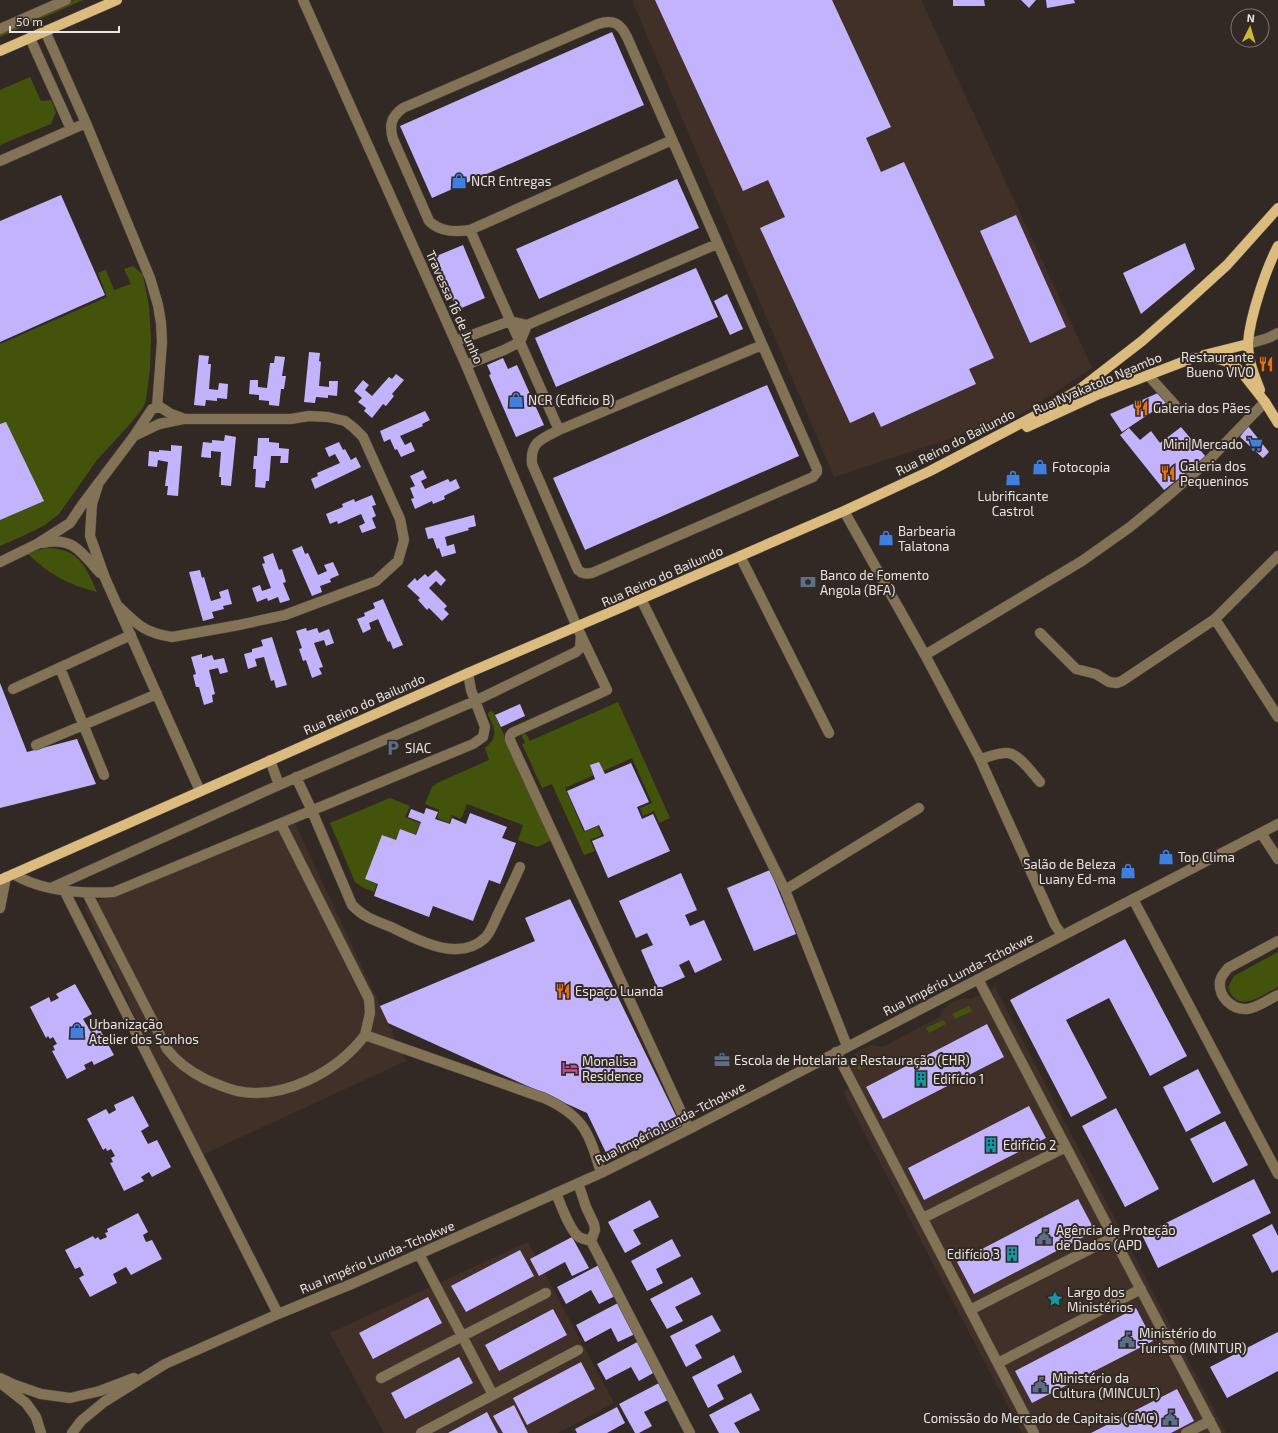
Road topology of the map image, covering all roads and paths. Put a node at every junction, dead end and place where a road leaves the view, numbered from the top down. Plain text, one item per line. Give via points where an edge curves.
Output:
1 (66, 0) edge
2 (117, 0) edge
3 (304, 0) edge
4 (0, 29) edge
5 (45, 31) junction
6 (30, 38) junction
7 (0, 51) edge
8 (86, 123) junction
9 (71, 129) junction
10 (672, 140) junction
11 (0, 161) edge
12 (1278, 208) edge
13 (470, 230) junction
14 (717, 244) junction
15 (1278, 246) edge
16 (510, 321) junction
17 (527, 325) junction
18 (1278, 332) edge
19 (456, 341) junction
20 (520, 342) junction
21 (1248, 344) junction
22 (762, 345) junction
23 (1193, 358) junction
24 (466, 364) junction
25 (1148, 375) junction
26 (1265, 402) junction
27 (1175, 404) dead end
28 (157, 410) junction
29 (183, 419) junction
30 (1278, 423) edge
31 (161, 424) junction
32 (559, 430) junction
33 (134, 436) junction
34 (930, 471) junction
35 (98, 485) junction
36 (844, 511) junction
37 (69, 524) junction
38 (90, 533) junction
39 (37, 544) junction
40 (72, 545) junction
41 (740, 556) junction
42 (1278, 556) edge
43 (0, 562) edge
44 (106, 578) junction
45 (641, 599) junction
46 (118, 606) junction
47 (1215, 619) junction
48 (579, 630) junction
49 (1040, 633) dead end
50 (131, 635) junction
51 (925, 654) junction
52 (60, 668) junction
53 (468, 673) junction
54 (13, 689) dead end
55 (157, 694) junction
56 (474, 701) junction
57 (1278, 717) edge
58 (83, 725) junction
59 (829, 733) dead end
60 (36, 745) dead end
61 (980, 759) junction
62 (270, 760) junction
63 (104, 775) dead end
64 (296, 777) junction
65 (1040, 782) dead end
66 (279, 785) junction
67 (200, 791) junction
68 (919, 808) dead end
69 (312, 811) junction
70 (281, 824) junction
71 (1278, 824) edge
72 (1260, 833) junction
73 (1278, 859) edge
74 (520, 867) dead end
75 (6, 877) edge
76 (51, 888) junction
77 (64, 890) junction
78 (785, 890) junction
79 (87, 893) junction
80 (1133, 899) junction
81 (0, 908) edge
82 (1062, 936) junction
83 (1278, 941) edge
84 (978, 979) junction
85 (1278, 995) edge
86 (365, 1035) junction
87 (847, 1046) junction
88 (836, 1052) junction
89 (689, 1129) junction
90 (1066, 1147) junction
91 (601, 1172) junction
92 (1278, 1174) edge
93 (578, 1183) junction
94 (556, 1193) junction
95 (923, 1218) junction
96 (1114, 1237) junction
97 (591, 1241) junction
98 (419, 1254) junction
99 (1140, 1289) junction
100 (546, 1293) dead end
101 (970, 1310) junction
102 (278, 1314) junction
103 (462, 1336) junction
104 (578, 1350) dead end
105 (998, 1363) junction
106 (165, 1364) junction
107 (0, 1378) edge
108 (381, 1378) dead end
109 (0, 1383) edge
110 (493, 1395) junction
111 (1210, 1420) junction
112 (41, 1433) edge
113 (72, 1433) edge
114 (421, 1433) edge
115 (690, 1433) edge
116 (1034, 1433) edge
117 (1186, 1433) edge
118 (1216, 1433) edge

1 - 4 street
2 - 5 main road
3 - 19 street, Travessa 16 de Junho
5 - 6 main road
5 - 8 street
6 - 7 main road
6 - 9 street
8 - 9 street
8 - 28 street via 150,278 158,305 162,342
9 - 11 street
10 - 13 street
10 - 13 street via 623,28 606,21 403,108 395,114 390,130 429,221 443,230
10 - 14 street
12 - 34 main road, Rua Reino do Bailundo via 1226,265 1182,306 1080,389 1033,417
13 - 16 street
14 - 17 street
14 - 22 street
15 - 21 main road, Rua Nyakatolo Ngambo via 1252,320
16 - 17 street
16 - 19 street
16 - 20 street
17 - 20 street
18 - 21 street
19 - 24 street, Travessa 16 de Junho
20 - 24 street
20 - 32 street
21 - 23 main road
21 - 26 main road, Rua Nyakatolo Ngambo via 1252,369
22 - 32 street
22 - 32 street via 817,469 816,476 592,573 581,573 578,570 532,464 531,456 537,442
23 - 25 main road, Rua Nyakatolo Ngambo
23 - 26 main road, Rua Nyakatolo Ngambo via 1214,358 1235,366
24 - 48 street, Travessa 16 de Junho
25 - 27 street
25 - 34 main road, Rua Nyakatolo Ngambo via 1099,394
26 - 30 main road, Rua Nyakatolo Ngambo
26 - 51 street via 1209,460 1130,527 1082,561
28 - 29 street
28 - 31 street via 166,414
28 - 31 street via 149,419
28 - 33 street
29 - 31 street
29 - 46 street via 273,420 328,416 345,421 363,437 400,519 404,540 398,561 376,581 285,615 239,626 172,637 142,629
31 - 33 street
33 - 35 street
34 - 36 main road, Rua Reino do Bailundo
35 - 37 street
35 - 38 street via 92,499
36 - 41 main road, Rua Reino do Bailundo
36 - 51 street
37 - 38 street via 80,521 87,525
37 - 39 street
37 - 40 street via 64,532
38 - 40 street via 84,544
38 - 44 street
39 - 40 street via 56,540
39 - 43 street
40 - 44 street via 87,556
41 - 45 main road, Rua Reino do Bailundo
41 - 59 street
42 - 47 street
44 - 46 street
45 - 48 main road, Rua Reino do Bailundo via 590,621
45 - 78 street
46 - 50 street
47 - 49 street via 1117,683 1076,669
47 - 57 street
48 - 53 main road, Rua Reino do Bailundo
48 - 56 street via 580,648 576,652
48 - 89 street, Travessa 16 de Junho via 607,690 512,733 510,740
50 - 52 street
50 - 55 street
51 - 61 street
52 - 54 street
52 - 58 street
53 - 56 street
53 - 62 main road, Rua Reino do Bailundo
55 - 58 street
55 - 67 street
56 - 64 street
56 - 69 street via 484,726 483,737 478,741
58 - 60 street
58 - 63 street
61 - 65 street via 1010,753
61 - 82 street
62 - 66 street
62 - 67 main road, Rua Reino do Bailundo
64 - 66 street
64 - 69 street
66 - 76 street
67 - 75 main road, Rua Reino do Bailundo
68 - 78 street
69 - 70 street
69 - 74 street via 352,905 360,913 438,947 466,948 478,944 486,937
70 - 79 street via 114,892
70 - 86 street via 369,999 370,1014
71 - 72 street, Rua Império Lunda-Tchokwe
72 - 73 street
72 - 80 street, Rua Império Lunda-Tchokwe
75 - 76 street
75 - 81 street
76 - 77 street
77 - 79 street
77 - 102 street
78 - 87 street
79 - 86 street via 168,1049 174,1058 198,1075 238,1091 280,1090 301,1084 327,1071 356,1047
80 - 82 street, Rua Império Lunda-Tchokwe
80 - 92 street
82 - 84 street, Rua Império Lunda-Tchokwe
83 - 85 street via 1228,968 1220,982 1224,998 1242,1009 1256,1006
84 - 87 street, Rua Império Lunda-Tchokwe
84 - 90 street
86 - 91 street via 558,1104 581,1123 589,1136
87 - 88 street, Rua Império Lunda-Tchokwe
88 - 89 street, Rua Império Lunda-Tchokwe
88 - 95 street
89 - 91 street, Rua Império Lunda-Tchokwe
90 - 95 street
90 - 96 street
91 - 93 street, Rua Império Lunda-Tchokwe
93 - 94 street, Rua Império Lunda-Tchokwe
93 - 97 street via 594,1224 595,1230
94 - 97 street via 575,1234
94 - 98 street, Rua Império Lunda-Tchokwe
95 - 101 street
96 - 99 street
96 - 101 street
97 - 115 street
98 - 102 street, Rua Império Lunda-Tchokwe
98 - 103 street
99 - 105 street
99 - 111 street
100 - 103 street
101 - 105 street
102 - 106 street, Rua Império Lunda-Tchokwe
103 - 108 street
103 - 110 street
104 - 110 street
105 - 116 street
106 - 107 street via 124,1383 70,1398 41,1394
106 - 113 street, Rua Império Lunda-Tchokwe via 104,1402 81,1421
109 - 112 street via 26,1403 36,1417
110 - 114 street
111 - 117 street
111 - 118 street

